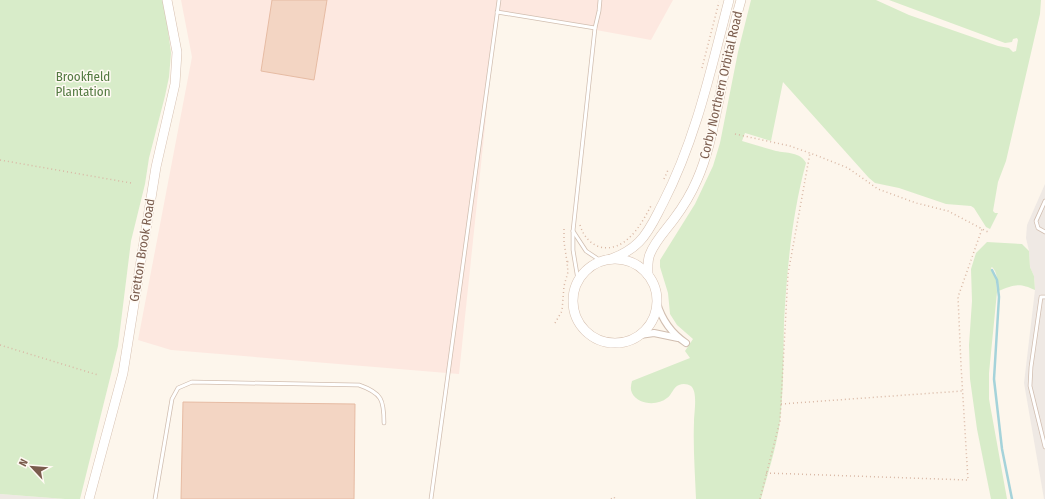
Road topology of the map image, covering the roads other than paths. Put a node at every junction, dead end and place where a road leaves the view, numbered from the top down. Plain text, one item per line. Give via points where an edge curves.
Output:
1 (167, 0) edge
2 (499, 0) edge
3 (600, 0) edge
4 (729, 0) edge
5 (741, 0) edge
6 (497, 12) junction
7 (595, 28) junction
8 (1045, 201) edge
9 (573, 232) junction
10 (1045, 232) edge
11 (611, 259) junction
12 (601, 261) junction
13 (648, 275) junction
14 (578, 280) junction
15 (1045, 297) edge
16 (657, 303) junction
17 (640, 335) junction
18 (679, 338) junction
19 (686, 343) dead end
20 (384, 423) dead end
21 (1045, 447) edge
22 (89, 499) edge
23 (155, 499) edge
24 (431, 499) edge

1 - 22 street, Gretton Brook Road via 177,52 175,84 156,167 123,373
2 - 6 lane
3 - 7 lane
4 - 11 street, Corby Northern Orbital Road via 698,120 672,186 640,242 622,255
5 - 13 street, Corby Northern Orbital Road via 730,39 705,158 686,201 650,254
6 - 7 lane
6 - 24 lane
7 - 9 lane
8 - 10 lane via 1036,221 1038,228
9 - 12 lane via 586,251
9 - 14 lane
11 - 12 street
11 - 13 street via 625,260 638,265
12 - 14 street via 592,265
13 - 16 street via 654,283
14 - 17 street via 573,304 575,316 592,336 604,342 617,343 629,341
15 - 21 lane via 1040,297 1030,386
16 - 17 street via 655,315
16 - 18 street via 663,320
17 - 18 street via 654,333
18 - 19 street
20 - 23 lane via 381,399 372,390 359,385 192,382 178,388 172,399

